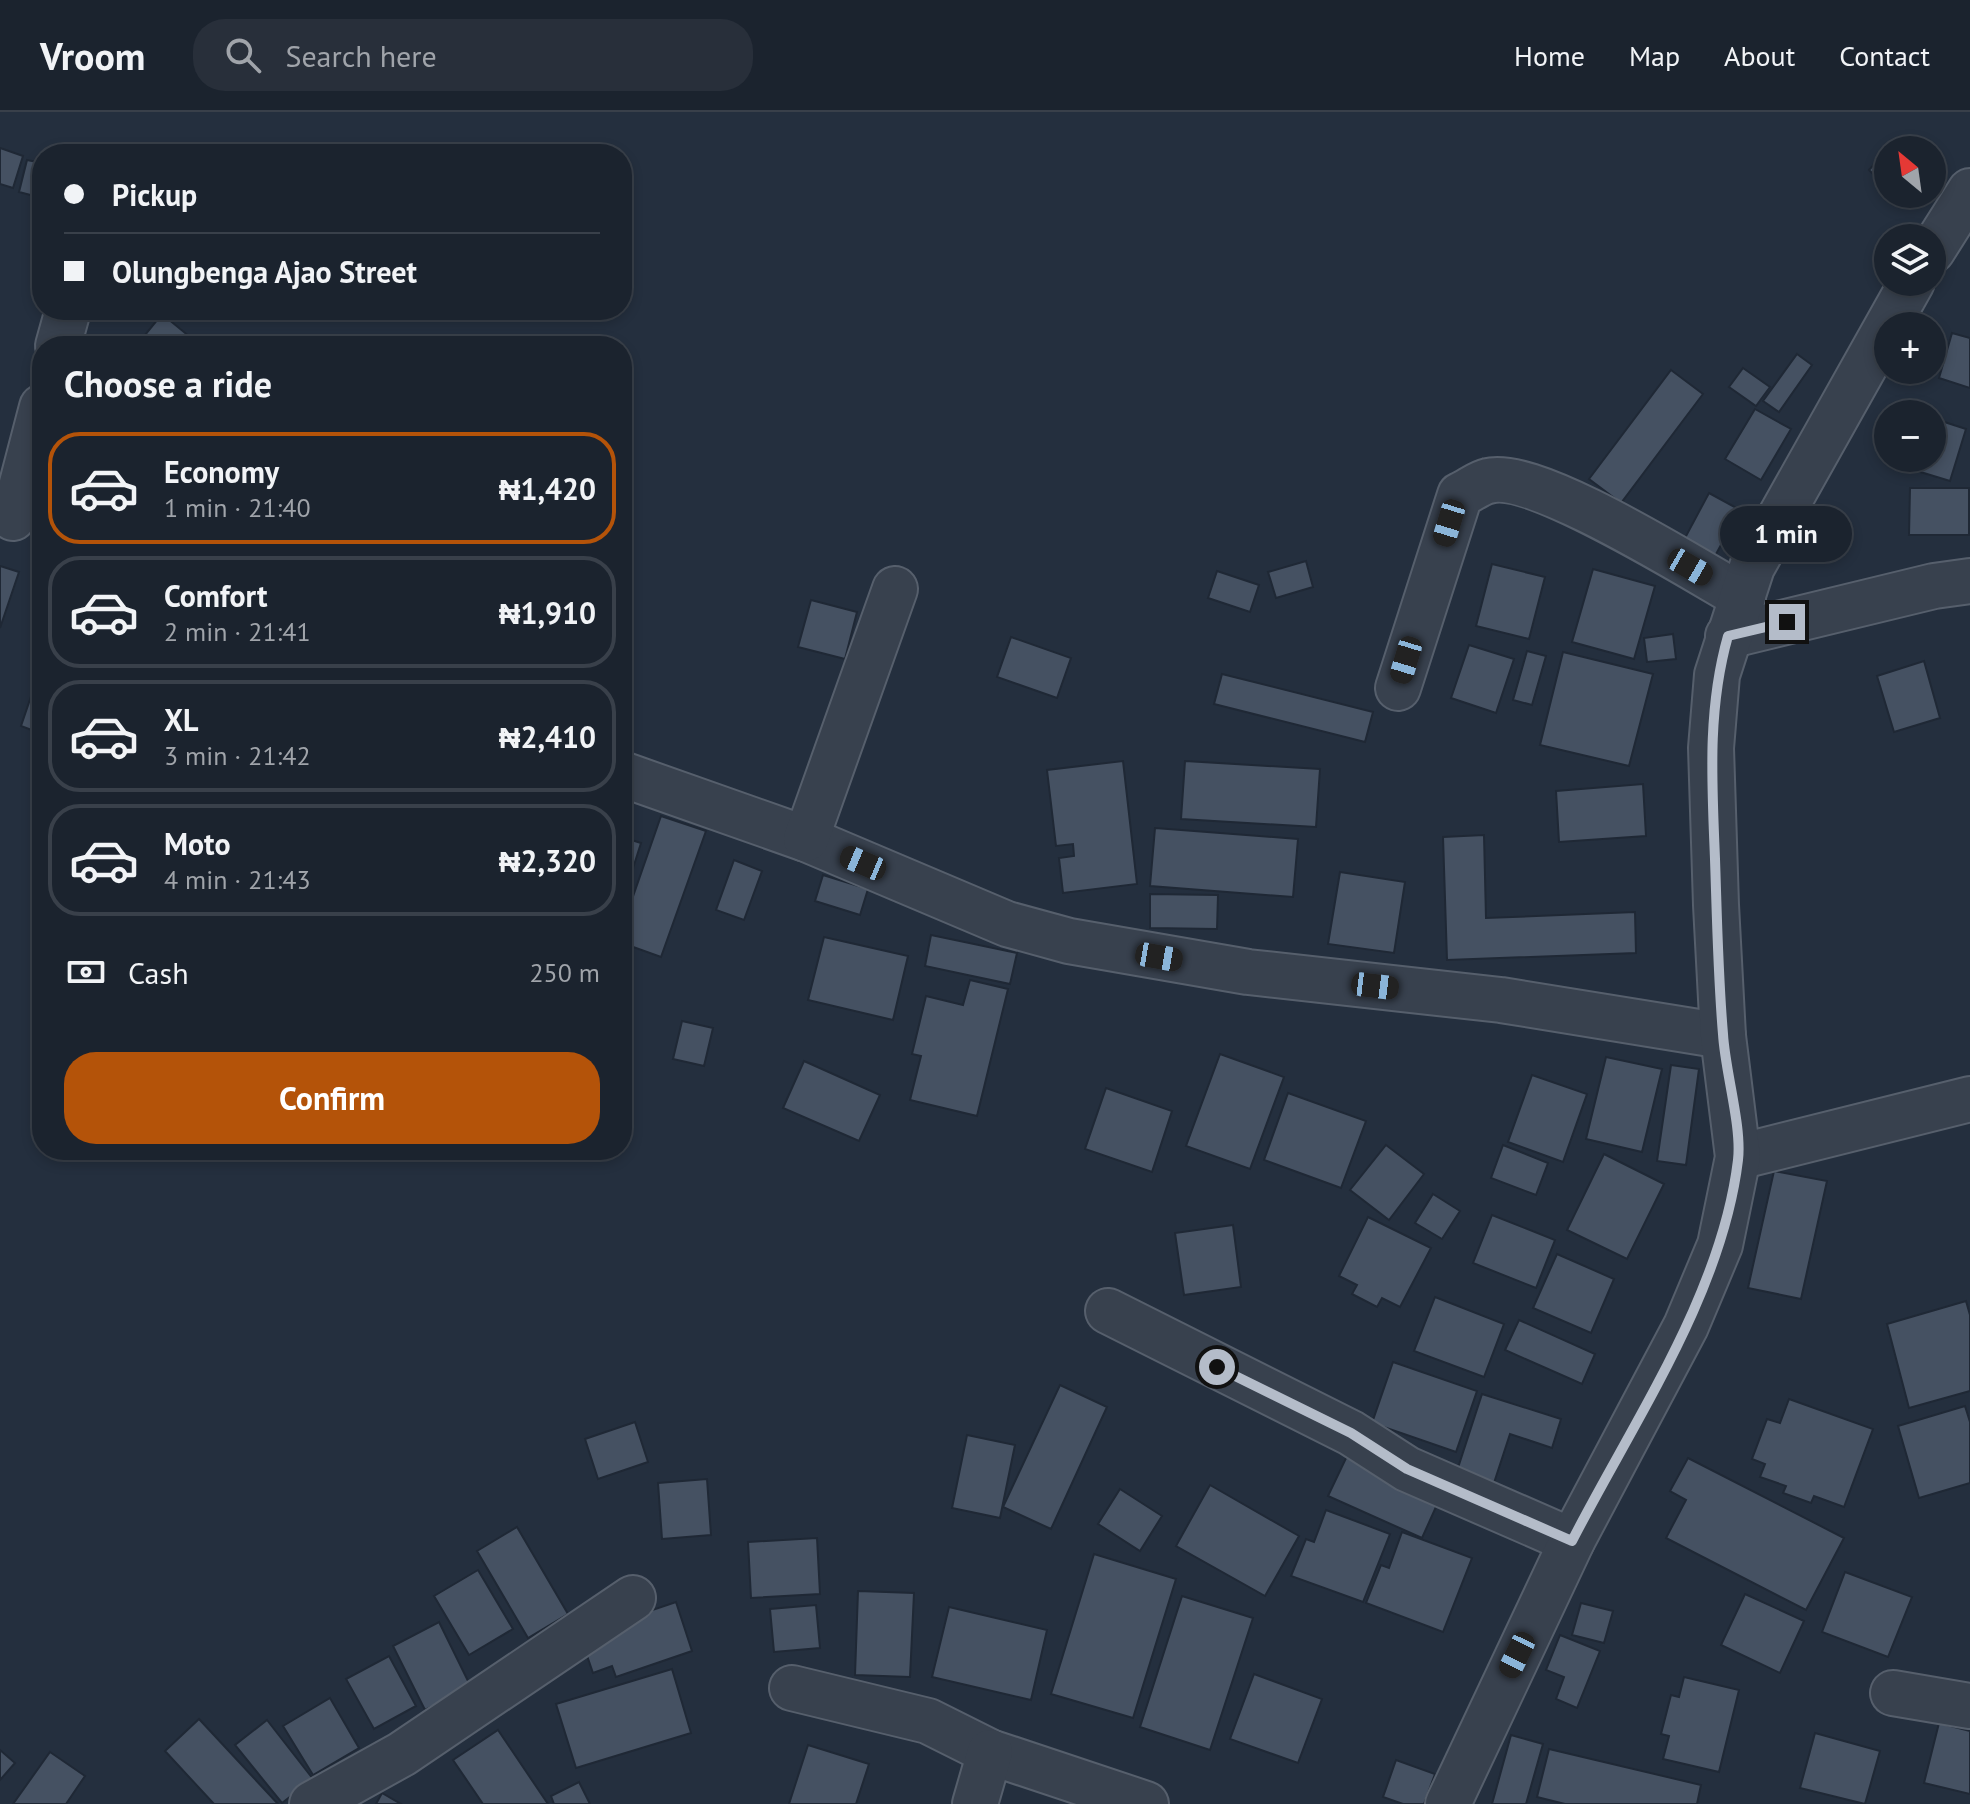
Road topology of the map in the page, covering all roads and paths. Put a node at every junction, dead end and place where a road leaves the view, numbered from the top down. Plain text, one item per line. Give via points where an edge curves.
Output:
1 (1970, 191) edge
2 (1946, 229) edge
3 (1904, 296) edge
4 (32, 455) edge
5 (18, 522) edge
6 (1970, 581) edge
7 (895, 589) dead end
8 (1735, 617) junction
9 (1398, 688) dead end
10 (632, 778) edge
11 (806, 839) junction
12 (1723, 1036) junction
13 (1970, 1099) edge
14 (1738, 1157) junction
15 (1108, 1311) dead end
16 (1572, 1541) junction
17 (633, 1598) dead end
18 (792, 1688) dead end
19 (1893, 1693) dead end
20 (1970, 1706) edge
21 (990, 1752) junction
22 (312, 1804) edge
23 (975, 1804) edge
24 (1146, 1804) edge
25 (1448, 1804) edge

1 - 2 street
3 - 8 street via 1752,567
4 - 5 street
6 - 8 street
7 - 11 street
8 - 9 street via 1586,507 1519,484 1489,480 1460,495
8 - 12 street via 1717,675 1711,748
10 - 11 street
11 - 12 street via 1007,924 1069,941 1248,972 1501,1000
12 - 14 street
13 - 14 street
14 - 16 street via 1720,1245 1686,1326
15 - 16 street via 1351,1433 1407,1469
16 - 25 street
17 - 22 street via 402,1754
18 - 21 street via 928,1721
19 - 20 street
21 - 23 street
21 - 24 street

